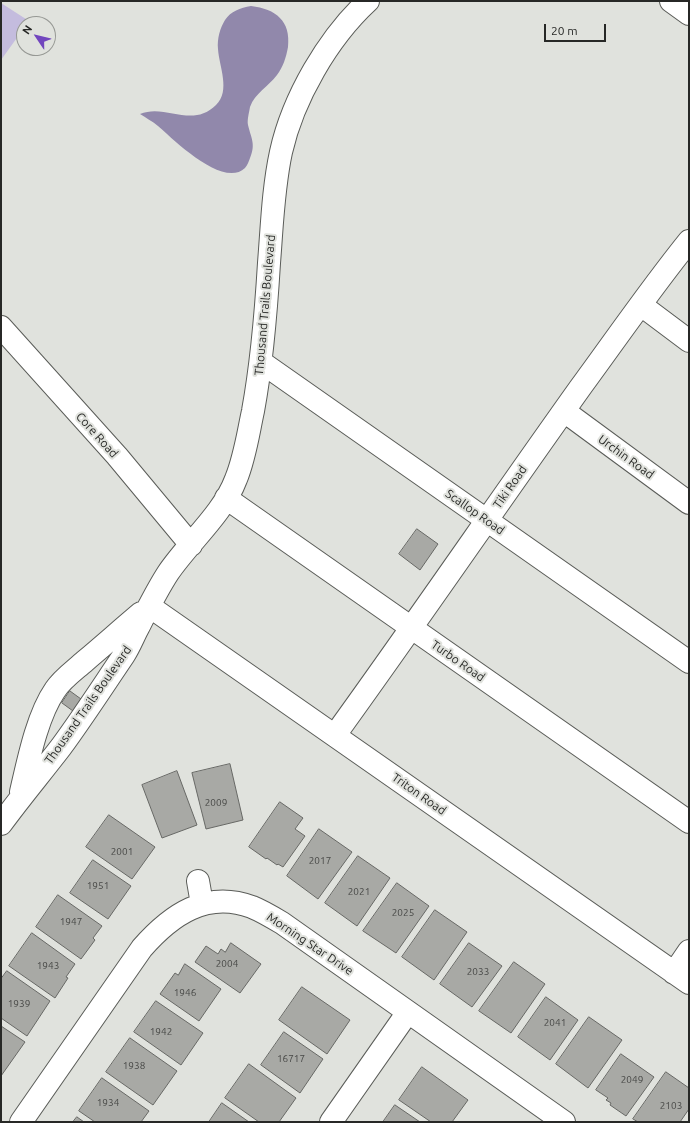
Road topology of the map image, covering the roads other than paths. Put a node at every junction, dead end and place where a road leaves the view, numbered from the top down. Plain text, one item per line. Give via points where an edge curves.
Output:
1 (368, 1) edge
2 (672, 1) edge
3 (689, 14) edge
4 (689, 240) edge
5 (640, 305) junction
6 (3, 334) edge
7 (689, 341) edge
8 (261, 362) junction
9 (564, 411) junction
10 (226, 498) junction
11 (689, 504) edge
12 (487, 520) junction
13 (191, 545) junction
14 (149, 606) junction
15 (412, 628) junction
16 (689, 662) edge
17 (335, 735) junction
18 (19, 799) junction
19 (689, 822) edge
20 (1, 824) edge
21 (198, 881) dead end
22 (202, 904) junction
23 (689, 952) edge
24 (682, 978) edge
25 (408, 1012) junction
26 (21, 1122) edge
27 (331, 1122) edge
28 (564, 1122) edge

1 - 8 street, Thousand Trails Boulevard via 332,42 311,76 293,114 281,150
2 - 3 street
4 - 5 street, Tiki Road
5 - 7 street
5 - 9 street, Tiki Road
6 - 13 street, Core Road via 117,456
8 - 10 street, Thousand Trails Boulevard via 244,454 236,480
8 - 12 street, Scallop Road
9 - 11 street, Urchin Road
9 - 12 street, Tiki Road
10 - 13 street, Thousand Trails Boulevard
10 - 15 street, Turbo Road
12 - 15 street, Tiki Road
12 - 16 street, Scallop Road
13 - 14 street, Thousand Trails Boulevard via 169,573
14 - 17 street, Triton Road
14 - 18 street, Thousand Trails Boulevard via 126,651 103,686 61,747
14 - 18 street, Thousand Trails Boulevard via 55,689 41,719
15 - 17 street, Tiki Road
15 - 19 street, Turbo Road
17 - 24 street, Triton Road
18 - 20 street, Thousand Trails Boulevard
21 - 22 street
22 - 25 street, Morning Star Drive via 235,903 267,914
22 - 26 street, Morning Star Drive via 169,920 142,948
23 - 24 street
25 - 27 street
25 - 28 street, Morning Star Drive

